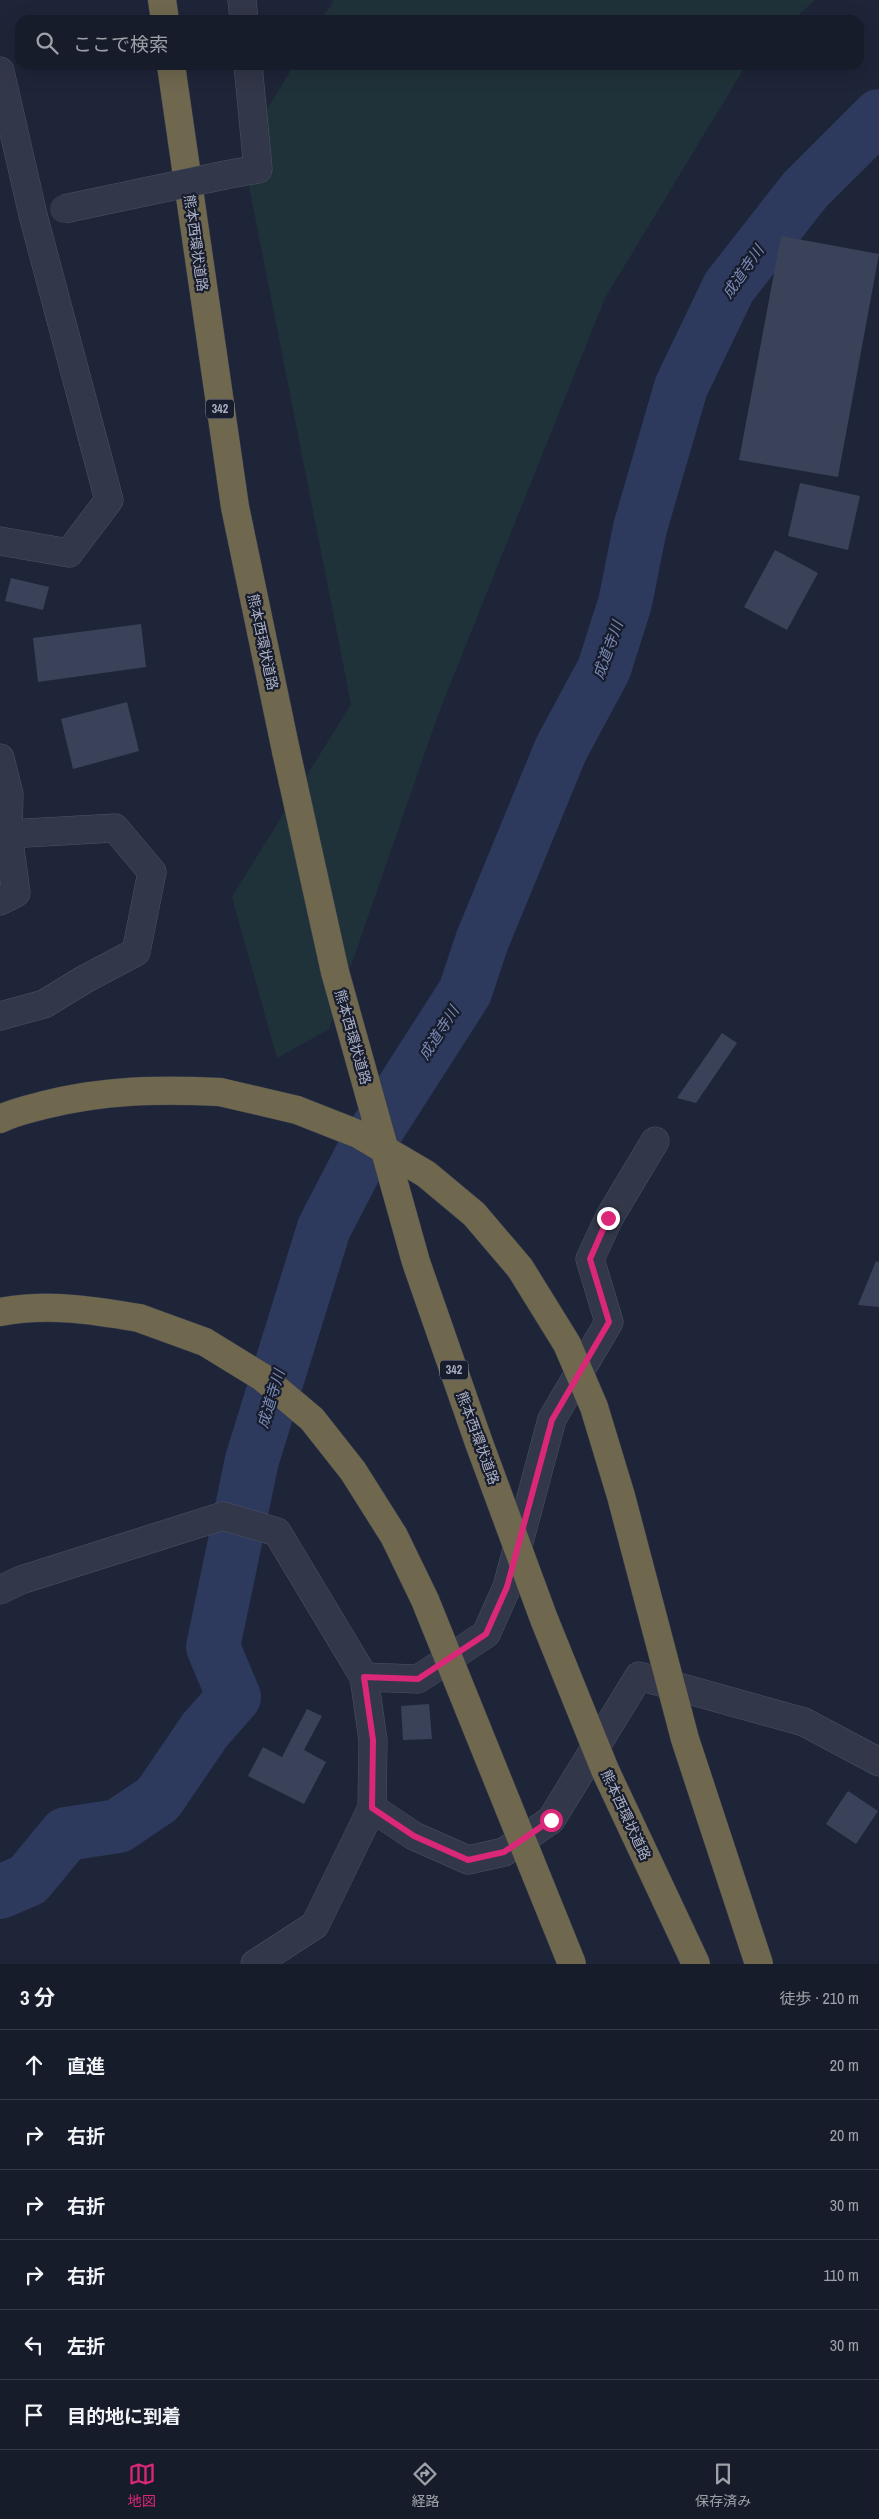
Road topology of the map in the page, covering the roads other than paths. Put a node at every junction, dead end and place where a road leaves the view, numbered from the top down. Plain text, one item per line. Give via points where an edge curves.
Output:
1 (162, 0) edge
2 (242, 0) edge
3 (164, 15) edge
4 (244, 15) edge
5 (172, 70) edge
6 (248, 70) edge
7 (0, 71) edge
8 (33, 216) junction
9 (0, 541) edge
10 (0, 758) edge
11 (8, 834) junction
12 (0, 901) edge
13 (0, 1016) edge
14 (0, 1119) edge
15 (656, 1141) dead end
16 (0, 1312) edge
17 (0, 1590) edge
18 (364, 1677) junction
19 (879, 1762) edge
20 (372, 1808) junction
21 (255, 1964) edge
22 (572, 1964) edge
23 (696, 1964) edge
24 (759, 1964) edge

1 - 3 highway
2 - 4 street
5 - 23 highway, 熊本西環状道路 / 342, bridge via 235,507 335,972 416,1262 479,1442 544,1619 605,1770
6 - 8 street, bridge via 258,169
7 - 8 street
8 - 9 street via 109,500 69,553
10 - 11 street via 9,794
11 - 12 street via 16,893
11 - 13 street via 114,828 152,872 136,952 44,1004
14 - 24 highway, bridge via 83,1095 155,1089 220,1092 297,1110 358,1134 426,1174 474,1214 520,1268 568,1344 599,1425 685,1739
15 - 18 street via 608,1218 590,1259 609,1322 552,1420 507,1587 486,1634 418,1679
16 - 22 highway, bridge via 75,1307 139,1318 205,1342 262,1377 312,1419 353,1471 394,1536 425,1600
17 - 18 street via 21,1580 223,1516 276,1532
18 - 20 street via 373,1740
19 - 20 street via 804,1722 639,1676 551,1820 504,1852 468,1860 414,1836
20 - 21 street via 315,1925

